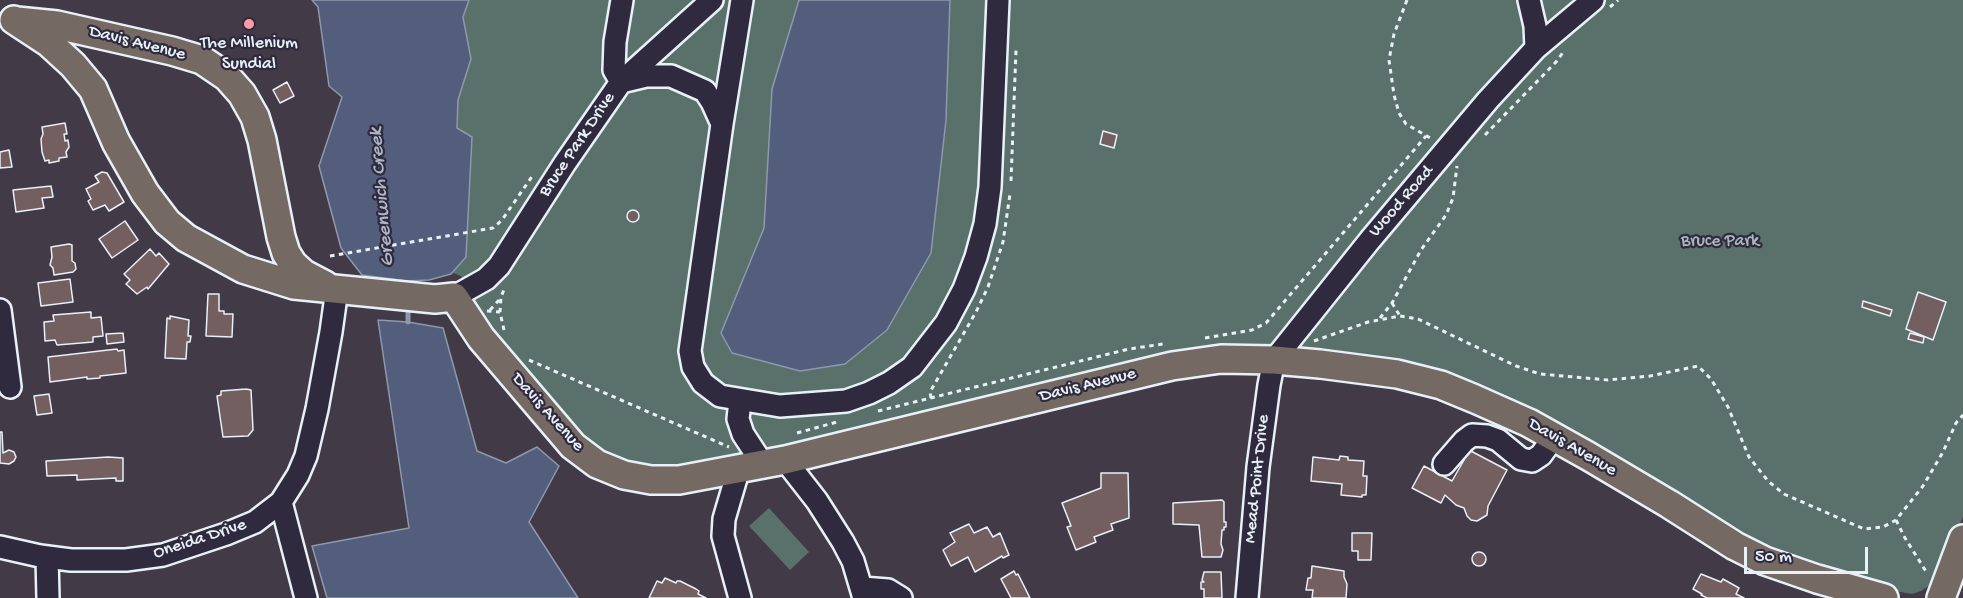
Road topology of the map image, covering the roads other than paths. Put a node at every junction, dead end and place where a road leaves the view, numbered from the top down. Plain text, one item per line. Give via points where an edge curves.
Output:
1 (622, 0) edge
2 (712, 0) edge
3 (742, 0) edge
4 (998, 0) edge
5 (1529, 0) edge
6 (1598, 6) edge
7 (7, 19) edge
8 (1536, 48) junction
9 (621, 82) junction
10 (722, 123) junction
11 (332, 288) junction
12 (444, 298) junction
13 (1, 319) edge
14 (1274, 360) junction
15 (10, 387) dead end
16 (740, 401) junction
17 (1554, 437) junction
18 (766, 456) junction
19 (1444, 464) dead end
20 (281, 502) junction
21 (1963, 539) edge
22 (0, 547) edge
23 (47, 557) junction
24 (1935, 589) edge
25 (863, 593) edge
26 (48, 598) edge
27 (306, 598) edge
28 (740, 598) edge
29 (901, 598) edge
30 (1247, 598) edge
31 (1884, 598) edge

1 - 9 street via 614,70
2 - 9 street, Bruce Park Drive
3 - 10 street
4 - 16 street via 984,224 964,289 946,323 912,367 869,393 846,401 780,406
5 - 8 street
6 - 8 street, Wood Road
7 - 11 main road, Davis Avenue via 49,44 74,65 93,89 127,162 153,205 173,228 243,269 294,285
7 - 11 main road, Davis Avenue via 57,25 172,51 202,60 227,77 242,93 255,117 286,253 304,274
8 - 14 street, Wood Road via 1370,240
9 - 10 street via 671,76 705,92
9 - 12 street, Bruce Park Drive via 498,266 486,279
10 - 16 street via 690,351 693,367 703,383 720,396
11 - 12 main road, Davis Avenue
11 - 20 street, Oneida Drive via 331,332 306,456
12 - 18 main road, Davis Avenue via 573,446 597,464 624,475 679,480
13 - 15 street
14 - 17 main road, Davis Avenue via 1397,374 1442,385 1506,411
14 - 18 main road, Davis Avenue via 1221,359 1172,366
14 - 30 street, Mead Point Drive via 1258,466
16 - 18 street via 738,419 744,434
17 - 19 street via 1532,461 1521,459 1498,440 1472,435
17 - 31 main road, Davis Avenue via 1765,561
18 - 25 street via 817,501 843,542
18 - 28 street via 724,519 723,536
20 - 23 street, Oneida Drive via 255,522 163,555 126,561
20 - 27 street
21 - 24 main road
22 - 23 street, Oneida Drive
23 - 26 street
25 - 29 street via 888,590

